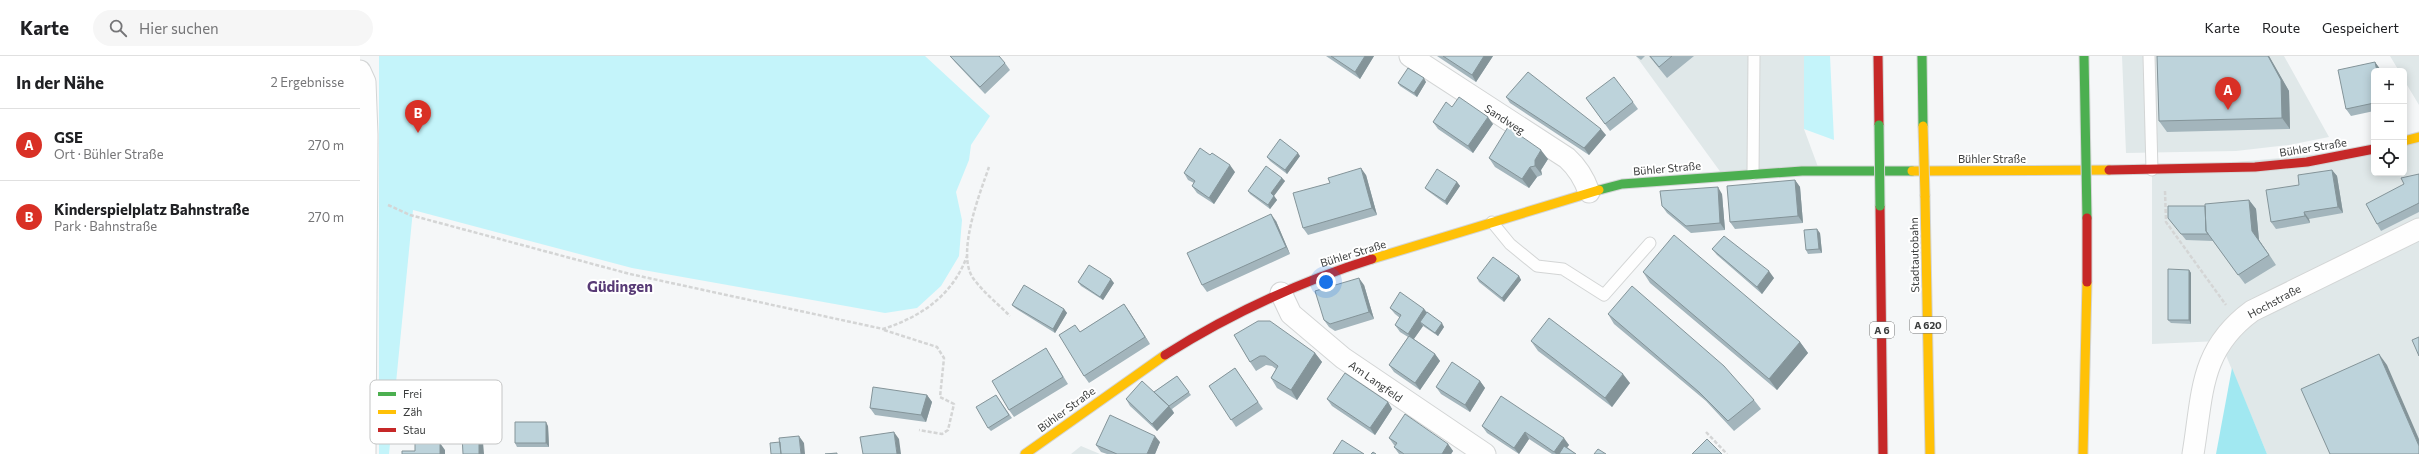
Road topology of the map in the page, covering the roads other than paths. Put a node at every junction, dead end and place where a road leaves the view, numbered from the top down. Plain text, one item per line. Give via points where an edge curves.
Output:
1 (1410, 56) edge
2 (1754, 56) edge
3 (1878, 56) edge
4 (1922, 56) edge
5 (2084, 56) edge
6 (2149, 56) edge
7 (360, 71) edge
8 (2419, 137) edge
9 (2407, 140) edge
10 (2371, 150) edge
11 (2152, 170) junction
12 (1753, 174) junction
13 (1589, 192) junction
14 (1492, 222) junction
15 (2419, 230) edge
16 (1650, 243) dead end
17 (1281, 293) junction
18 (366, 454) edge
19 (1025, 454) edge
20 (1485, 454) edge
21 (1883, 454) edge
22 (1930, 454) edge
23 (2083, 454) edge
24 (2193, 454) edge

1 - 13 street, Sandweg via 1567,158 1584,177
2 - 12 lane
3 - 21 main road, A 6, bridge
4 - 22 main road, Stadtautobahn / A 620, bridge
5 - 23 main road, bridge via 2087,282
6 - 11 lane
7 - 18 street via 365,82 367,196
8 - 9 main road
10 - 11 main road, Bühler Straße via 2300,163
11 - 12 main road, Bühler Straße via 1802,171
12 - 13 main road, Bühler Straße via 1622,184
13 - 14 main road, Bühler Straße
14 - 16 lane via 1510,244 1537,266 1563,269 1604,295
14 - 17 main road, Bühler Straße via 1322,275
15 - 24 street, Hochstraße via 2252,311 2238,321 2220,341 2211,360 2205,379
17 - 19 main road, Bühler Straße via 1205,330 1133,376
17 - 20 street, Am Langfeld via 1291,314 1343,358

